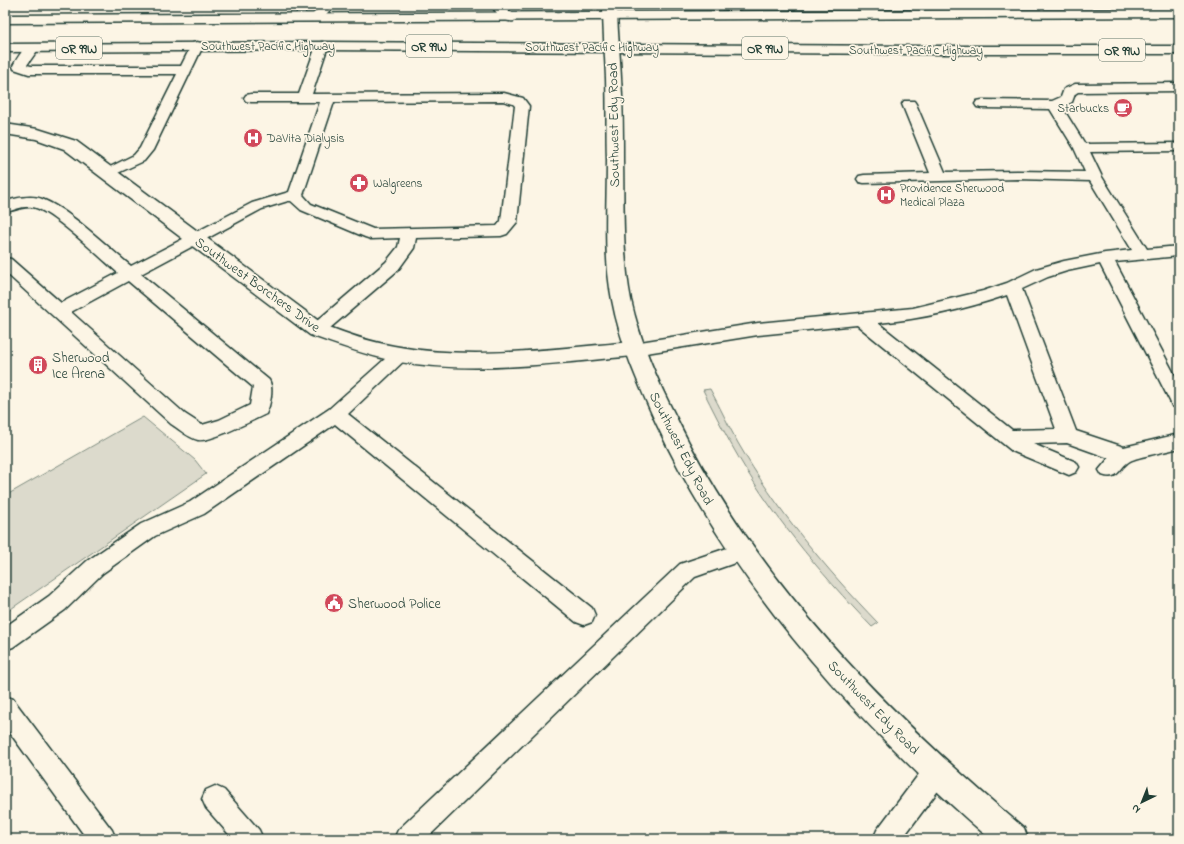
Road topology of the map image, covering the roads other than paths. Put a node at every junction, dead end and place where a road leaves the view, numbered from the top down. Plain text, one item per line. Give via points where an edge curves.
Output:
1 (329, 5) edge
2 (497, 5) edge
3 (610, 11) edge
4 (1179, 13) edge
5 (316, 17) junction
6 (510, 18) junction
7 (5, 19) edge
8 (198, 46) junction
9 (322, 46) junction
10 (612, 47) junction
11 (5, 48) edge
12 (33, 48) junction
13 (1065, 50) junction
14 (1179, 50) edge
15 (1157, 64) dead end
16 (185, 70) junction
17 (1179, 87) edge
18 (251, 98) dead end
19 (304, 98) junction
20 (328, 98) junction
21 (909, 104) dead end
22 (982, 104) dead end
23 (1054, 105) junction
24 (5, 129) edge
25 (1179, 147) edge
26 (1081, 148) junction
27 (109, 173) junction
28 (1095, 177) junction
29 (940, 178) junction
30 (864, 179) dead end
31 (295, 196) junction
32 (5, 208) edge
33 (409, 234) junction
34 (196, 239) junction
35 (1179, 251) edge
36 (1142, 254) junction
37 (1105, 258) junction
38 (5, 263) edge
39 (130, 273) junction
40 (1012, 287) junction
41 (59, 311) junction
42 (861, 319) junction
43 (317, 330) junction
44 (634, 349) junction
45 (400, 354) junction
46 (1179, 401) edge
47 (336, 414) junction
48 (1068, 436) junction
49 (1007, 437) junction
50 (1179, 441) edge
51 (1124, 455) junction
52 (1068, 467) dead end
53 (1109, 470) dead end
54 (742, 552) junction
55 (584, 615) dead end
56 (5, 640) edge
57 (5, 708) edge
58 (937, 772) junction
59 (215, 799) dead end
60 (104, 839) edge
61 (250, 839) edge
62 (407, 839) edge
63 (886, 839) edge
64 (1013, 839) edge

1 - 5 lane
2 - 6 lane
3 - 4 main road, Southwest Pacific Highway / OR 99W
3 - 6 main road, Southwest Pacific Highway / OR 99W
3 - 10 main road, Southwest Edy Road
5 - 6 main road, Southwest Pacific Highway / OR 99W
5 - 7 main road, Southwest Pacific Highway / OR 99W
8 - 9 main road, Southwest Pacific Highway / OR 99W
8 - 12 main road, Southwest Pacific Highway / OR 99W
8 - 16 lane
9 - 10 main road, Southwest Pacific Highway / OR 99W
9 - 19 lane
10 - 13 main road, Southwest Pacific Highway / OR 99W
10 - 44 main road, Southwest Edy Road via 616,250 621,300
11 - 12 main road, Southwest Pacific Highway / OR 99W
12 - 16 lane via 19,66 29,70
13 - 14 main road, Southwest Pacific Highway / OR 99W
13 - 15 main road via 1099,62
16 - 27 lane via 146,150 139,158
17 - 23 lane via 1075,88 1069,92 1067,99
18 - 19 lane
19 - 20 lane
20 - 31 lane
20 - 33 lane via 504,97 518,100 522,106 509,222 501,231
21 - 29 lane
22 - 23 lane
23 - 26 lane
24 - 27 main road, Southwest Borchers Drive via 54,138 70,145
25 - 26 lane
26 - 28 lane
27 - 34 main road, Southwest Borchers Drive
28 - 29 lane
28 - 36 lane
29 - 30 lane
31 - 33 lane via 306,207 371,234
31 - 34 lane via 258,206
32 - 39 lane via 14,204 36,202 56,212
33 - 43 lane via 406,248 392,266
34 - 39 lane
34 - 43 main road, Southwest Borchers Drive
35 - 36 lane
36 - 37 lane
37 - 40 lane via 1064,266
37 - 46 lane
38 - 41 lane
39 - 41 lane
39 - 41 lane via 263,384 260,409 226,425 200,433 178,419
40 - 42 lane via 974,300 912,314
40 - 48 lane
42 - 44 lane via 758,329
42 - 49 lane
43 - 45 main road, Southwest Borchers Drive via 337,339
44 - 45 main road, Southwest Borchers Drive via 476,361 427,359
44 - 54 main road, Southwest Edy Road via 692,475
45 - 47 lane
47 - 55 lane
47 - 56 lane via 197,508 148,530 95,567 57,603
48 - 49 lane
48 - 51 lane
49 - 52 lane via 1019,446
50 - 51 lane
51 - 53 lane
54 - 58 main road, Southwest Edy Road via 832,664 871,708
54 - 62 lane via 688,570
57 - 60 lane
58 - 63 lane
58 - 64 main road, Southwest Edy Road
59 - 61 lane

